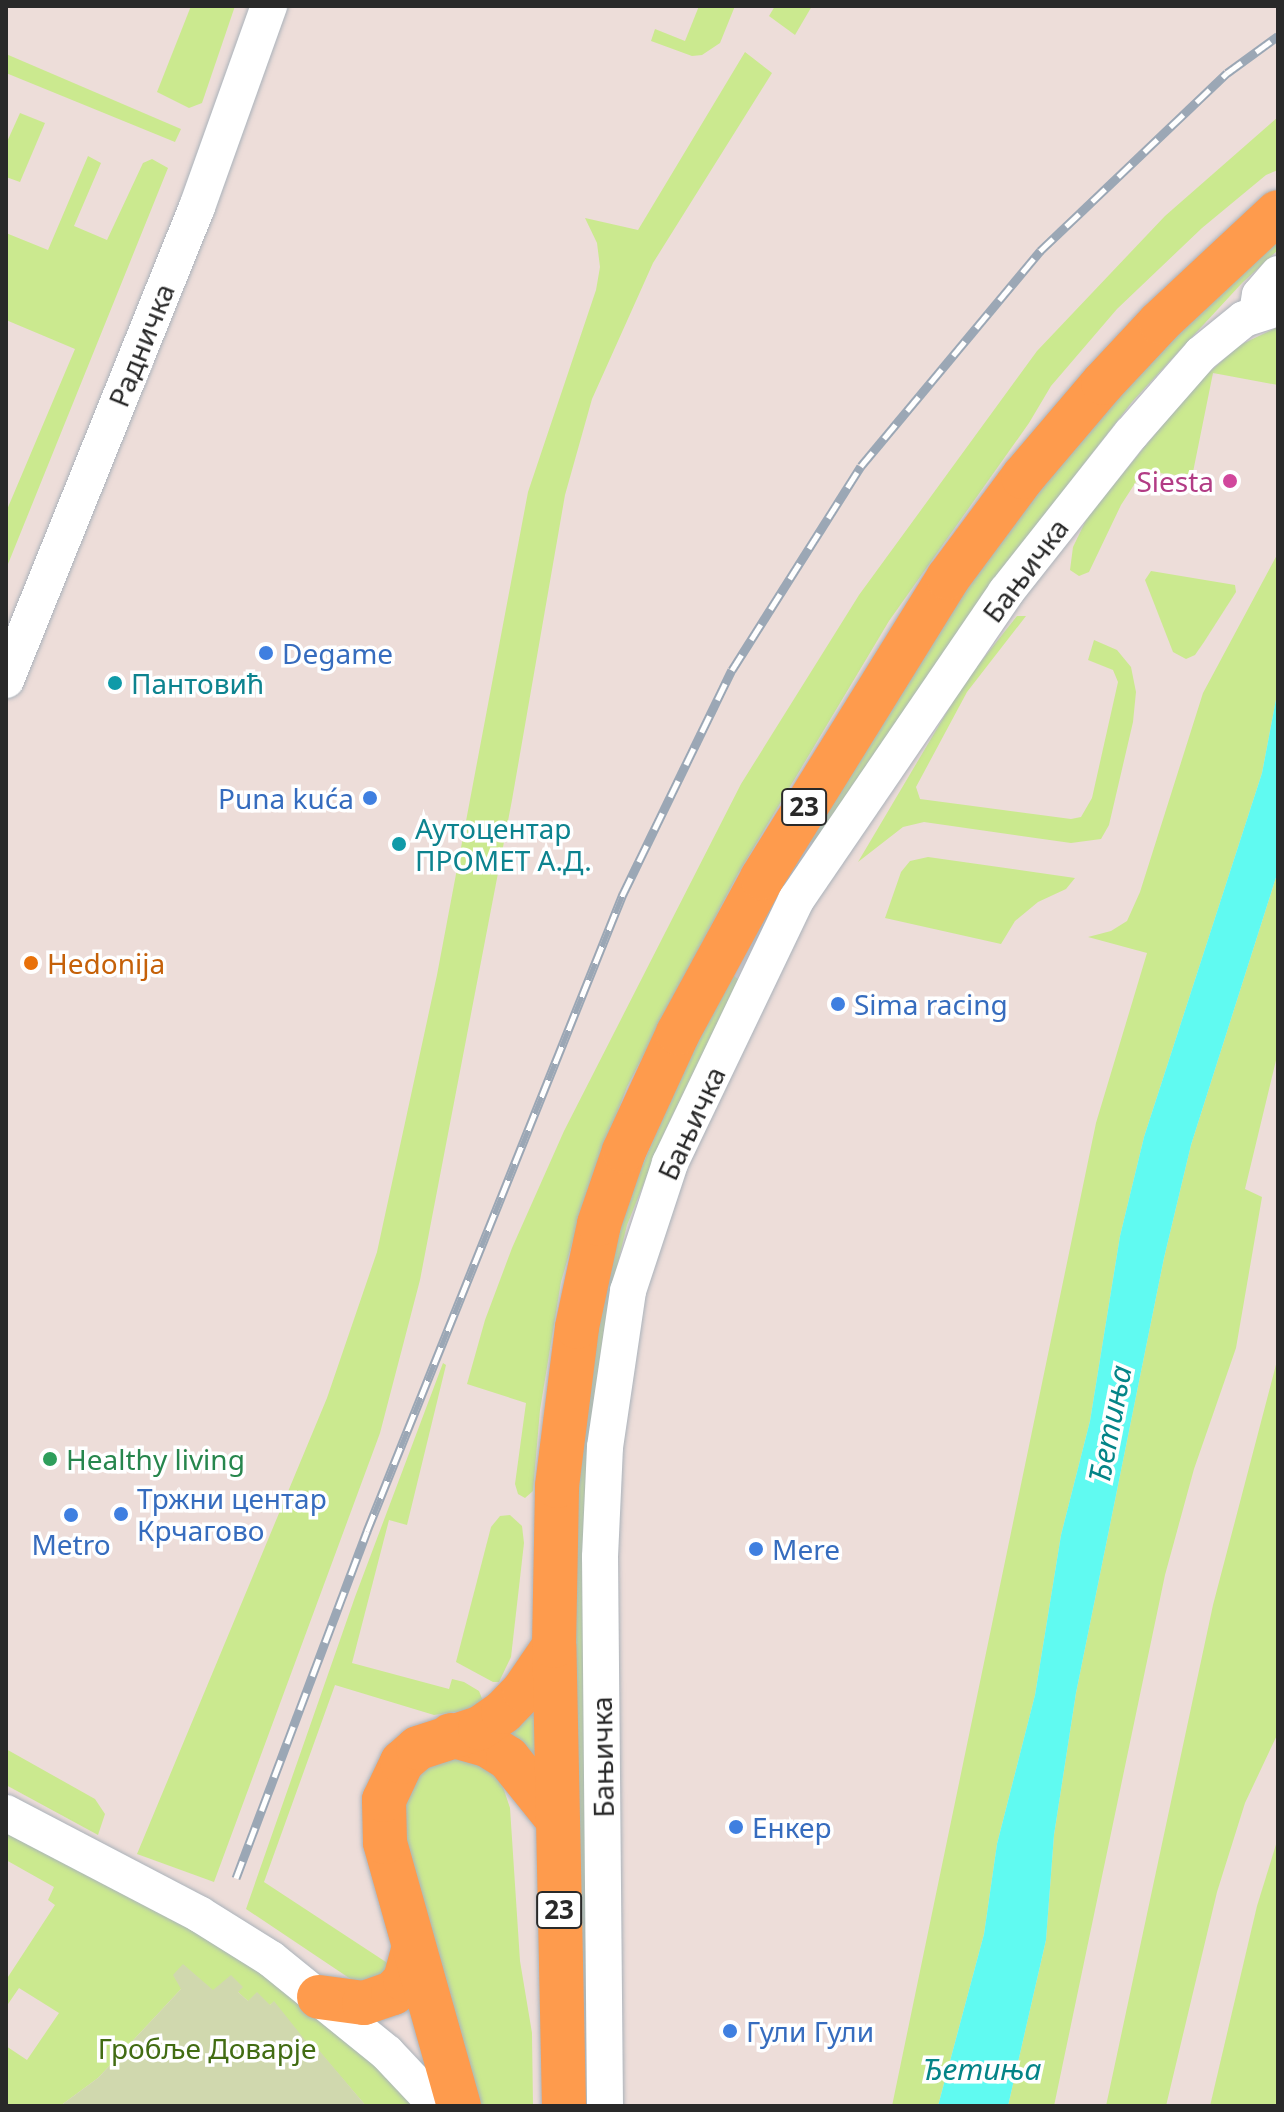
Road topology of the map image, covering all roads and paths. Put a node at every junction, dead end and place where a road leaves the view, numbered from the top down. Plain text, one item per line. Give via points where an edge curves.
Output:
1 (269, 6) edge
2 (1278, 212) edge
3 (1278, 274) edge
4 (1268, 310) edge
5 (6, 680) edge
6 (554, 1646) junction
7 (451, 1735) junction
8 (6, 1813) edge
9 (557, 1819) junction
10 (414, 1947) junction
11 (319, 1997) junction
12 (437, 2106) edge
13 (459, 2106) edge
14 (564, 2106) edge
15 (605, 2106) edge

1 - 5 street, Радничка via 197,207
2 - 6 main road, 23 via 1103,383 974,541 817,784 692,1006 624,1151 586,1280 557,1486
3 - 4 street, Бањичка via 1260,295
4 - 15 street, Бањичка via 1217,338 1175,381 1026,564 783,922 670,1163 628,1291 605,1447 600,1595
6 - 7 main road via 503,1712 480,1728
6 - 9 main road, 23
7 - 9 main road via 487,1745 508,1758
7 - 10 main road via 418,1748 402,1762 384,1800 385,1842
8 - 11 street via 237,1936
9 - 14 main road, 23
10 - 11 main road via 405,1980 393,1993 364,2003
10 - 13 main road
11 - 12 street via 387,2053

